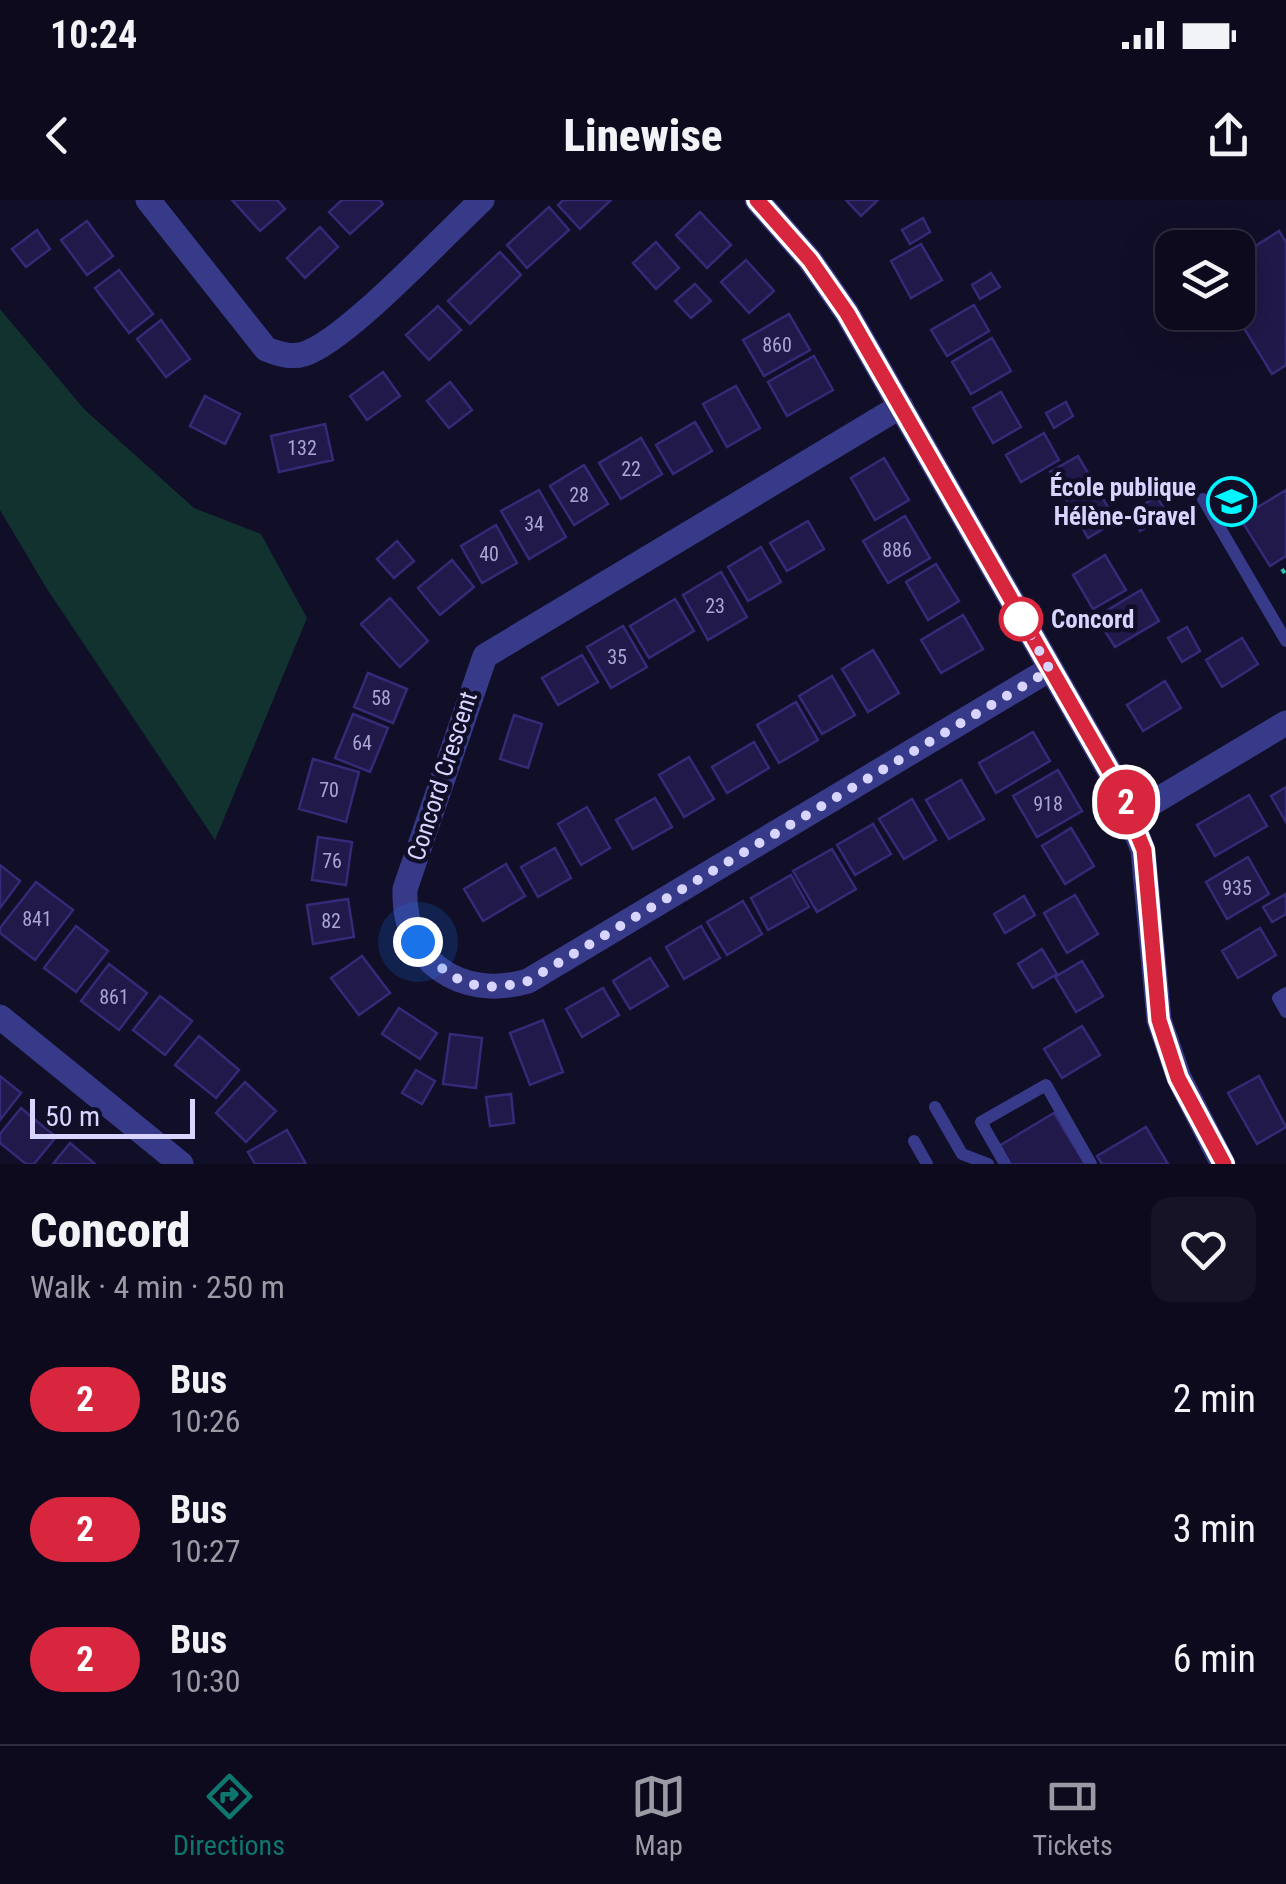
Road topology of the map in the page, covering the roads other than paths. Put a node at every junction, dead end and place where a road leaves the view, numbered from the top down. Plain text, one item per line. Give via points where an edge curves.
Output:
1 (148, 200) edge
2 (482, 200) edge
3 (757, 200) edge
4 (900, 406) junction
5 (1203, 499) dead end
6 (1286, 641) edge
7 (1050, 670) junction
8 (1286, 723) edge
9 (1132, 815) junction
10 (1286, 993) edge
11 (1286, 1012) edge
12 (0, 1017) edge
13 (936, 1107) dead end
14 (914, 1141) dead end
15 (181, 1164) edge
16 (927, 1164) edge
17 (988, 1164) edge
18 (1005, 1164) edge
19 (1091, 1164) edge
20 (1224, 1164) edge

1 - 2 street via 266,350 295,356 348,325
3 - 4 street via 832,288
4 - 7 street
4 - 7 street, Concord Crescent via 485,656 405,888 404,907 418,942 432,962 464,985 500,988 528,981
5 - 6 lane
7 - 9 street
8 - 9 street
9 - 20 street via 1144,850 1159,1020 1178,1078
10 - 11 lane via 1278,998
12 - 15 street
13 - 17 lane via 962,1154
14 - 16 lane
18 - 19 lane via 981,1122 1046,1085

